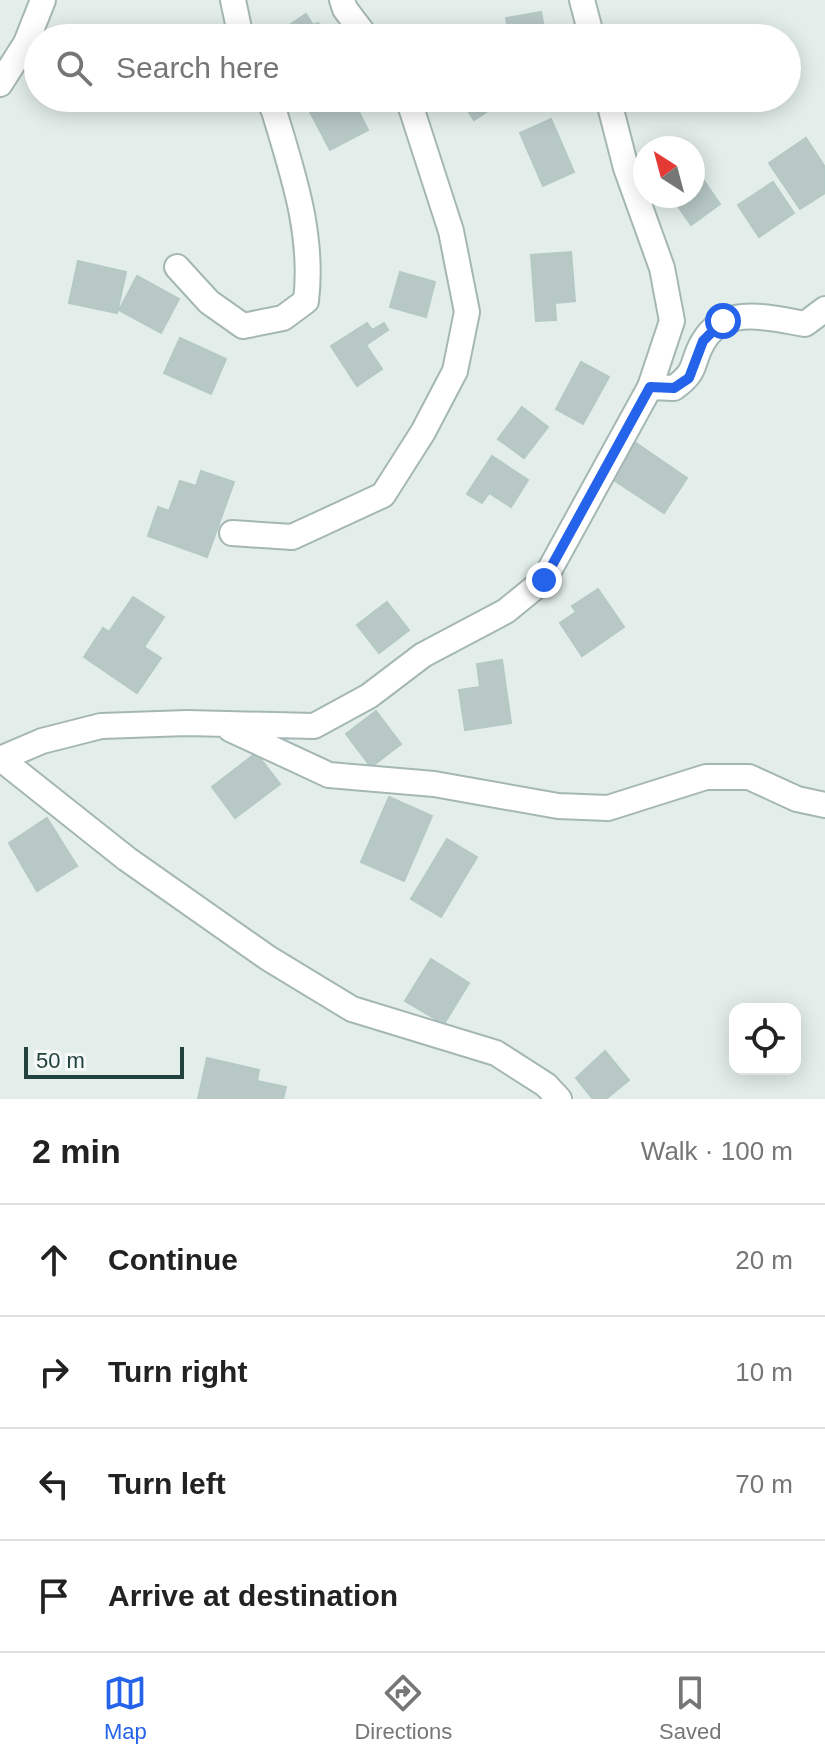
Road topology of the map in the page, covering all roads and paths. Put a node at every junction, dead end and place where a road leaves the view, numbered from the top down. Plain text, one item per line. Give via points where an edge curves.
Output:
1 (43, 0) edge
2 (233, 0) edge
3 (342, 0) edge
4 (582, 0) edge
5 (34, 24) edge
6 (238, 24) edge
7 (356, 24) edge
8 (588, 24) edge
9 (24, 46) edge
10 (0, 84) edge
11 (274, 112) edge
12 (413, 112) edge
13 (612, 112) edge
14 (177, 267) dead end
15 (825, 309) edge
16 (650, 387) junction
17 (232, 533) dead end
18 (220, 724) junction
19 (0, 759) edge
20 (825, 805) edge
21 (559, 1099) edge

1 - 5 street
2 - 6 street
3 - 7 street
4 - 8 street
9 - 10 street
11 - 14 street via 301,203 310,271 306,301 283,318 243,326 209,302
12 - 17 street via 451,231 467,312 455,371 383,495 292,537
13 - 16 street via 662,268 672,321
15 - 16 street via 805,324 747,315 723,321 703,341 689,378 674,388
16 - 18 street via 544,580 506,611 423,655 369,696 314,726
18 - 19 street via 101,726 42,741
18 - 20 street via 329,775 434,784 558,806 608,808 706,777 749,777 797,799
19 - 21 street via 127,859 352,1009 496,1053

